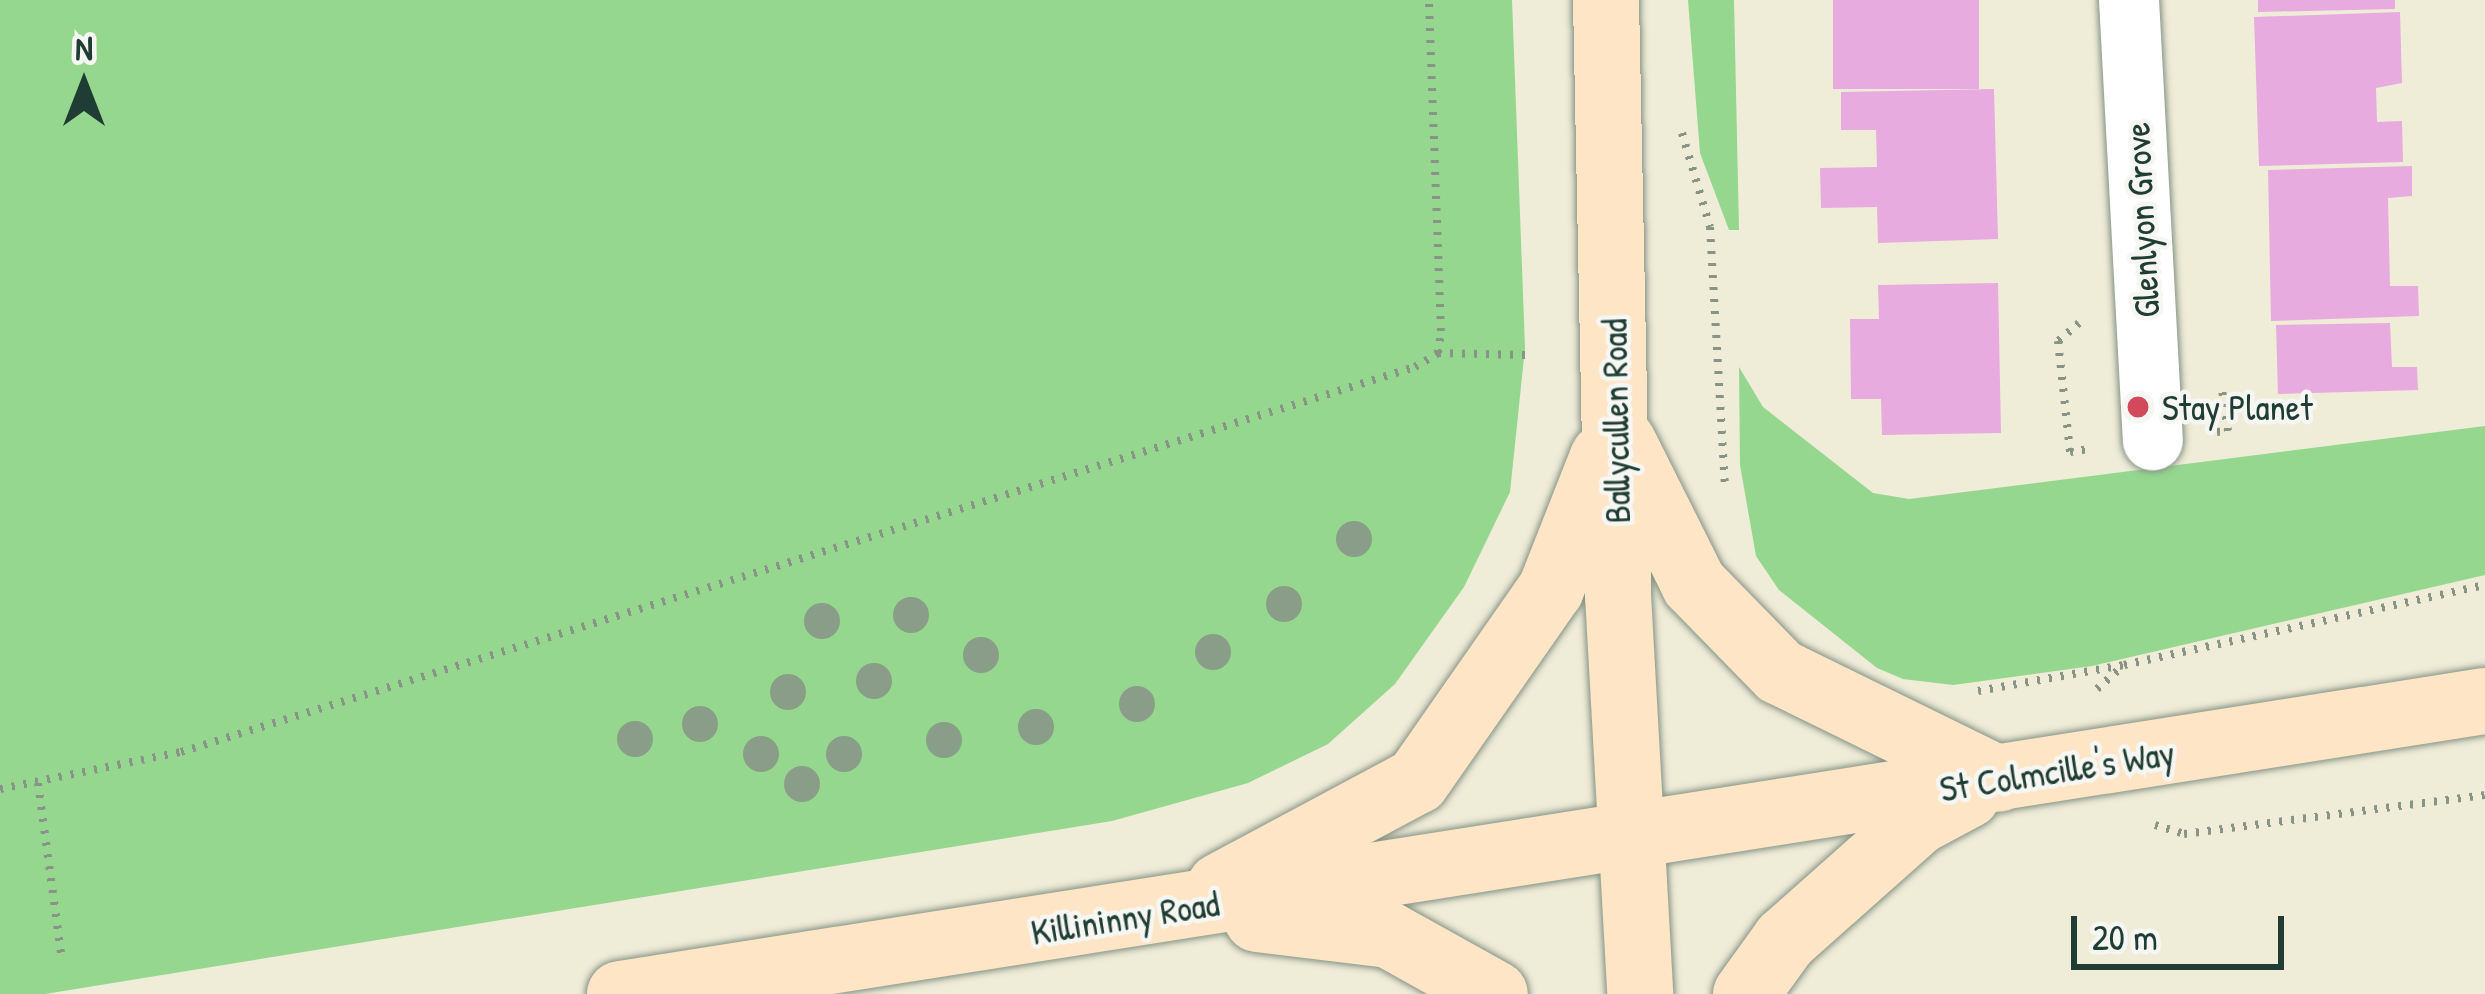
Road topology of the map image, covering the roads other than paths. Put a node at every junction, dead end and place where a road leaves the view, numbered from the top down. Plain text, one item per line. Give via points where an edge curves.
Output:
1 (1606, 0) edge
2 (2129, 0) edge
3 (1615, 426) junction
4 (2153, 440) dead end
5 (2485, 701) edge
6 (1998, 779) junction
7 (1630, 841) junction
8 (1176, 909) junction
9 (620, 994) edge
10 (1495, 994) edge
11 (1640, 994) edge
12 (1746, 994) edge

1 - 3 main road, Ballycullen Road
2 - 4 street, Glenlyon Grove
3 - 6 main road via 1694,584 1780,672
3 - 7 main road, Ballycullen Road
3 - 8 main road via 1551,589 1417,781
5 - 6 main road, St Colmcille's Way
6 - 7 main road, St Colmcille's Way
6 - 12 main road via 1918,821 1785,940
7 - 8 main road, Killininny Road
7 - 11 main road, Ballycullen Road
8 - 9 main road, Killininny Road
8 - 10 main road via 1389,935

